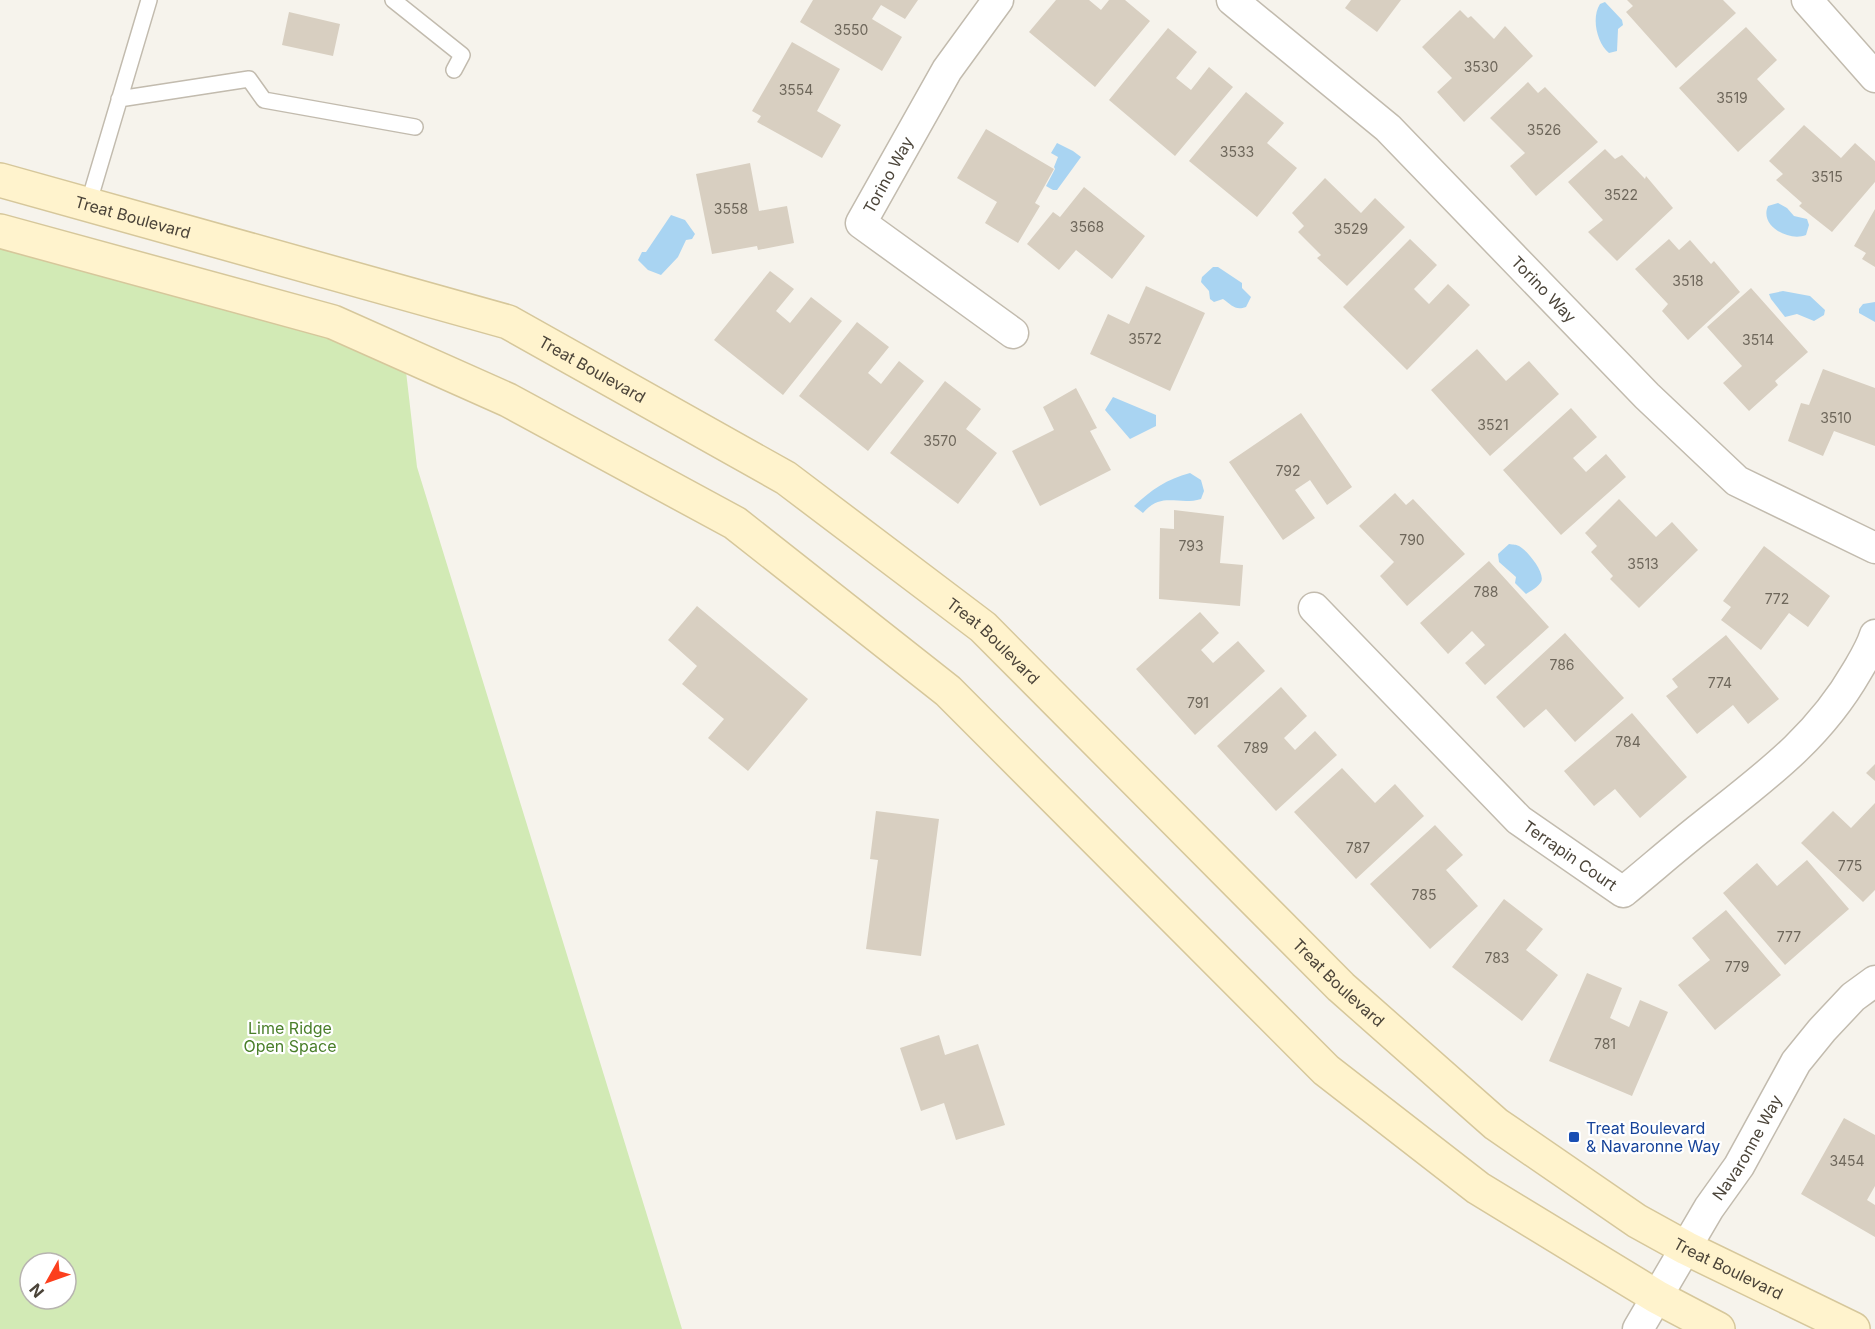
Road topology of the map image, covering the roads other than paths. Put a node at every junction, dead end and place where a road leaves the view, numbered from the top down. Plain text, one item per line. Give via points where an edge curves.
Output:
1 (149, 0) edge
2 (393, 0) edge
3 (998, 0) edge
4 (1232, 0) edge
5 (1807, 0) edge
6 (454, 70) dead end
7 (1875, 77) edge
8 (119, 99) junction
9 (415, 127) dead end
10 (0, 180) edge
11 (88, 205) junction
12 (0, 231) edge
13 (1013, 333) dead end
14 (1875, 548) edge
15 (1314, 608) dead end
16 (1875, 635) edge
17 (1875, 981) edge
18 (1686, 1248) junction
19 (1657, 1297) junction
20 (1638, 1329) edge
21 (1718, 1329) edge
22 (1853, 1329) edge

1 - 8 lane
2 - 6 lane via 462,55
3 - 13 street, Torino Way via 947,70 861,223
4 - 14 street, Torino Way via 1389,128 1647,396 1737,481
5 - 7 street
8 - 9 lane via 249,79 264,100
8 - 11 lane
10 - 11 main road, Treat Boulevard
11 - 18 main road, Treat Boulevard via 508,322 786,478 982,627 1341,987 1496,1124 1637,1221
12 - 19 main road via 333,322 508,400 735,523 948,691 1326,1070 1478,1188
15 - 16 street, Terrapin Court via 1519,820 1623,892 1798,748 1848,688
17 - 18 street, Navaronne Way via 1853,997 1796,1062 1739,1166
18 - 19 street, Navaronne Way
18 - 22 main road, Treat Boulevard
19 - 20 street, Navaronne Way
19 - 21 main road

